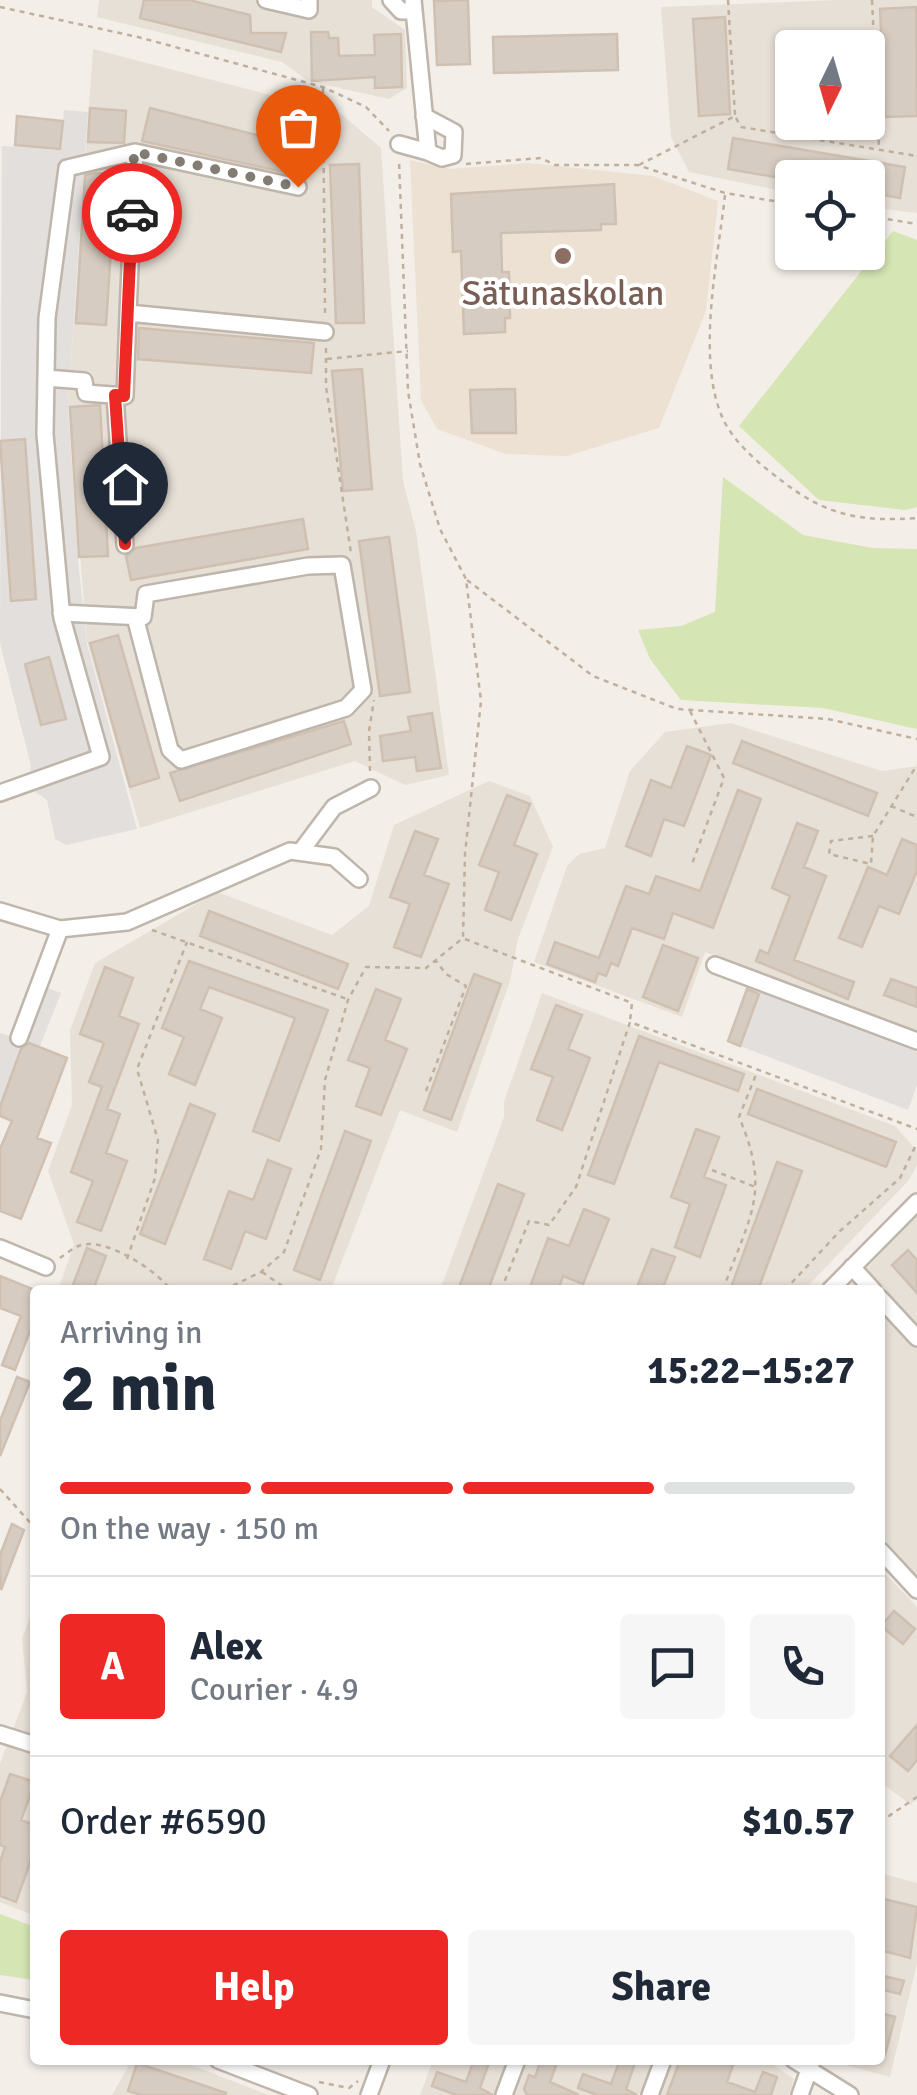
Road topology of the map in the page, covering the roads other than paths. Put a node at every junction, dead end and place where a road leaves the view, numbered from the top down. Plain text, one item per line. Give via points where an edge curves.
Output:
1 (266, 0) edge
2 (309, 0) edge
3 (391, 0) edge
4 (413, 5) edge
5 (424, 116) junction
6 (399, 144) road end
7 (134, 152) junction
8 (428, 152) junction
9 (298, 187) dead end
10 (128, 313) junction
11 (326, 332) road end
12 (46, 378) junction
13 (115, 395) junction
14 (125, 544) dead end
15 (62, 613) junction
16 (134, 617) junction
17 (370, 788) road end
18 (0, 792) edge
19 (301, 851) junction
20 (359, 879) dead end
21 (0, 911) edge
22 (60, 929) junction
23 (715, 966) dead end
24 (19, 1038) dead end
25 (917, 1041) edge
26 (917, 1202) edge
27 (2, 1255) edge
28 (852, 1266) junction
29 (46, 1267) road end
30 (835, 1285) edge
31 (869, 1285) edge
32 (885, 1303) edge
33 (917, 1338) edge
34 (885, 1555) edge
35 (917, 1590) edge
36 (0, 1734) edge
37 (30, 1743) edge
38 (0, 2003) edge
39 (30, 2009) edge
40 (231, 2065) edge
41 (514, 2065) edge
42 (661, 2065) edge
43 (811, 2065) edge
44 (309, 2095) edge
45 (504, 2095) edge
46 (650, 2095) edge
47 (800, 2095) edge
48 (850, 2095) edge

1 - 2 street via 309,10
3 - 4 street via 401,11
4 - 5 street
5 - 8 street
5 - 8 street via 454,132 456,145 442,158
6 - 8 street
7 - 9 street
7 - 10 street
7 - 12 street via 67,168
10 - 11 street
10 - 13 street via 124,396
12 - 13 street via 84,381 86,393
12 - 15 street
13 - 14 street
15 - 16 street
15 - 18 street via 101,758
16 - 16 street via 143,617 146,594 342,564 362,690 346,708 181,760 170,750
17 - 19 street via 334,807
19 - 20 street via 334,857
19 - 22 street via 290,850 127,922
21 - 22 street
22 - 24 street
23 - 25 street
26 - 28 street
27 - 29 street
28 - 30 street
28 - 31 street
32 - 33 street
34 - 35 street
36 - 37 street
38 - 39 street
40 - 44 street
41 - 45 street
42 - 46 street
43 - 47 street
43 - 48 street

